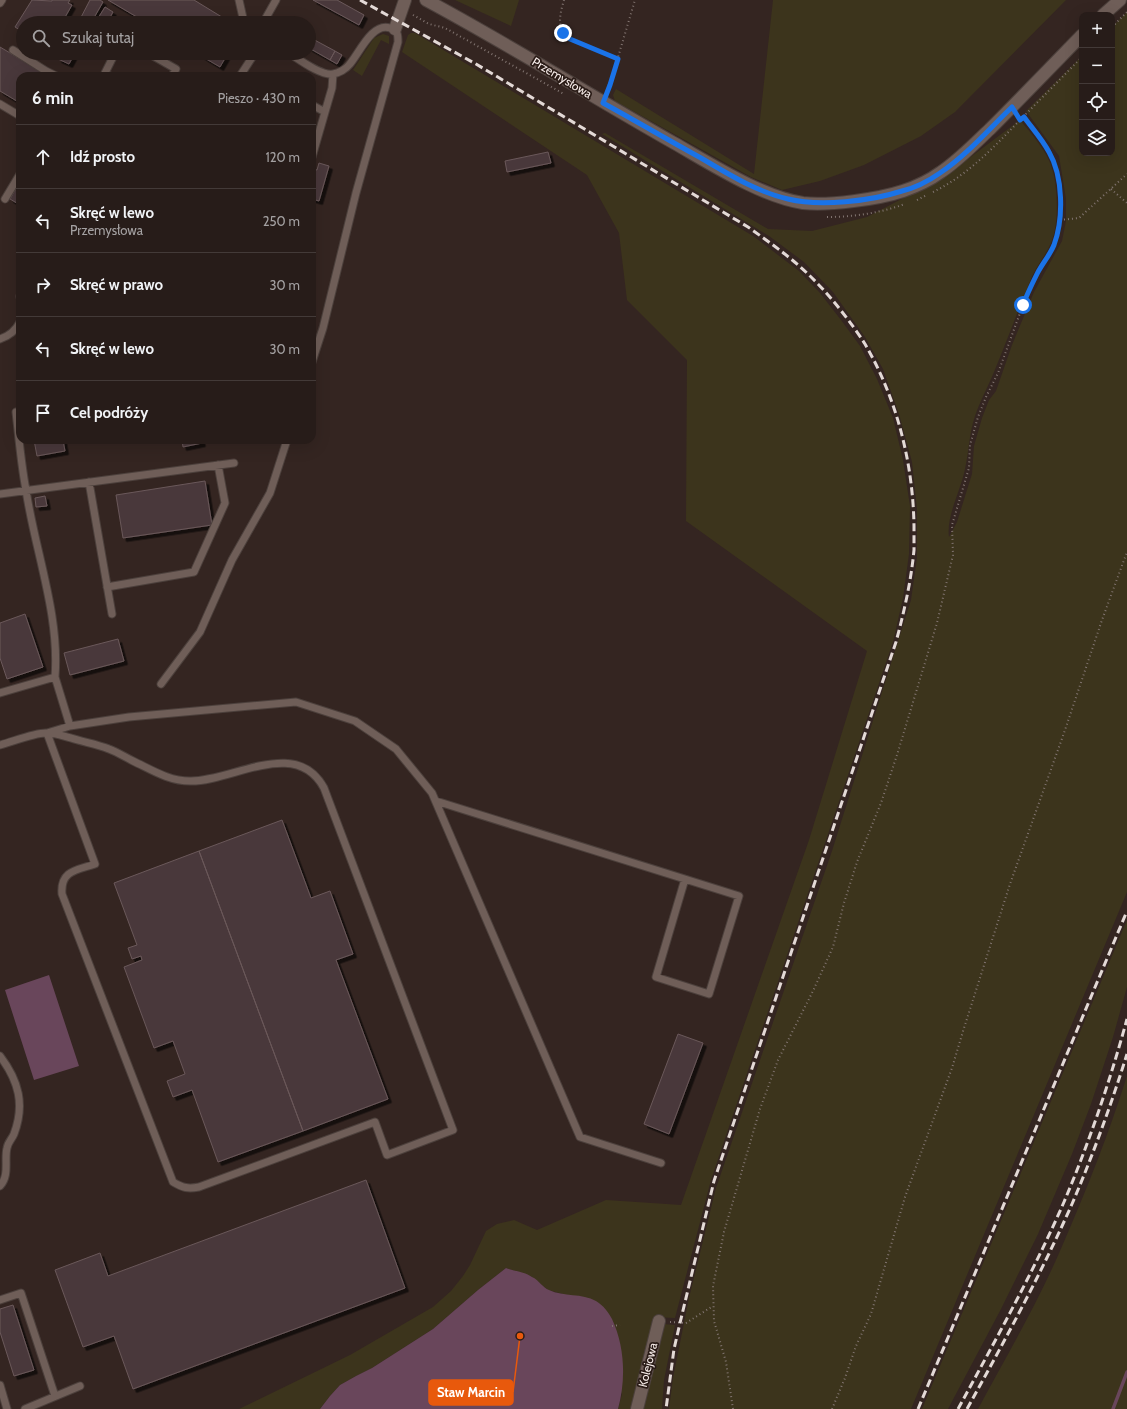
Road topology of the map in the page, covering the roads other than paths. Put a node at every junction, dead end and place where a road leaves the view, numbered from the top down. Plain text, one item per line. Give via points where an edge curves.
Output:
1 (2, 0) edge
2 (239, 0) edge
3 (276, 0) edge
4 (426, 0) edge
5 (1120, 0) edge
6 (0, 3) edge
7 (404, 4) edge
8 (1106, 12) edge
9 (243, 16) edge
10 (267, 16) edge
11 (395, 29) junction
12 (1079, 38) edge
13 (13, 50) dead end
14 (16, 52) edge
15 (29, 60) edge
16 (112, 60) edge
17 (160, 60) edge
18 (250, 60) edge
19 (302, 60) edge
20 (48, 72) edge
21 (106, 72) edge
22 (174, 72) edge
23 (243, 72) edge
24 (333, 74) junction
25 (0, 104) edge
26 (316, 107) edge
27 (325, 112) junction
28 (16, 114) edge
29 (316, 144) edge
30 (16, 181) edge
31 (5, 199) dead end
32 (16, 327) edge
33 (0, 339) edge
34 (316, 350) edge
35 (20, 444) edge
36 (286, 444) edge
37 (234, 463) dead end
38 (218, 465) junction
39 (88, 482) junction
40 (26, 490) junction
41 (0, 494) edge
42 (107, 587) junction
43 (112, 614) dead end
44 (55, 676) junction
45 (161, 684) dead end
46 (0, 693) edge
47 (70, 726) junction
48 (46, 733) junction
49 (0, 745) edge
50 (436, 801) junction
51 (685, 879) junction
52 (0, 1056) edge
53 (661, 1163) dead end
54 (0, 1186) edge
55 (0, 1300) edge
56 (659, 1321) road end
57 (0, 1385) edge
58 (80, 1386) dead end
59 (55, 1396) junction
60 (7, 1409) edge
61 (25, 1409) edge
62 (637, 1409) edge

1 - 6 lane
2 - 9 lane
3 - 10 lane
4 - 12 street, Przemysłowa via 734,177 765,191 804,203 871,198 903,191 940,173 1012,107
5 - 8 street
7 - 11 street
11 - 24 lane via 383,27 378,30 369,37 350,65
11 - 34 lane via 398,42
13 - 14 lane
15 - 20 lane
16 - 21 lane
17 - 22 lane via 176,69
18 - 23 lane
19 - 24 lane via 323,73
24 - 27 lane
25 - 28 lane
26 - 27 lane
27 - 29 lane
30 - 31 lane
32 - 33 lane
35 - 40 lane
36 - 45 lane via 270,493 232,560 200,632
37 - 38 lane
38 - 39 lane
38 - 42 lane via 225,503 194,572
39 - 40 lane
39 - 42 lane
40 - 41 lane
40 - 44 lane via 52,618 57,656
42 - 43 lane
44 - 46 lane
44 - 47 lane
47 - 48 lane
47 - 50 lane via 296,702 355,721 396,749
48 - 48 lane via 109,749 177,780 214,779 257,766 286,763 296,764 318,778 324,788 453,1130 387,1155 375,1122 199,1187 189,1189 173,1182 62,894 63,880 67,874 95,864
48 - 49 lane
50 - 51 lane
50 - 53 lane via 580,1137
51 - 51 lane via 656,977 708,994 740,896
52 - 54 lane via 17,1084 20,1102 18,1121 7,1145 7,1171
55 - 59 lane via 21,1294
56 - 62 street, Kolejowa
57 - 60 lane
58 - 59 lane
59 - 61 lane

